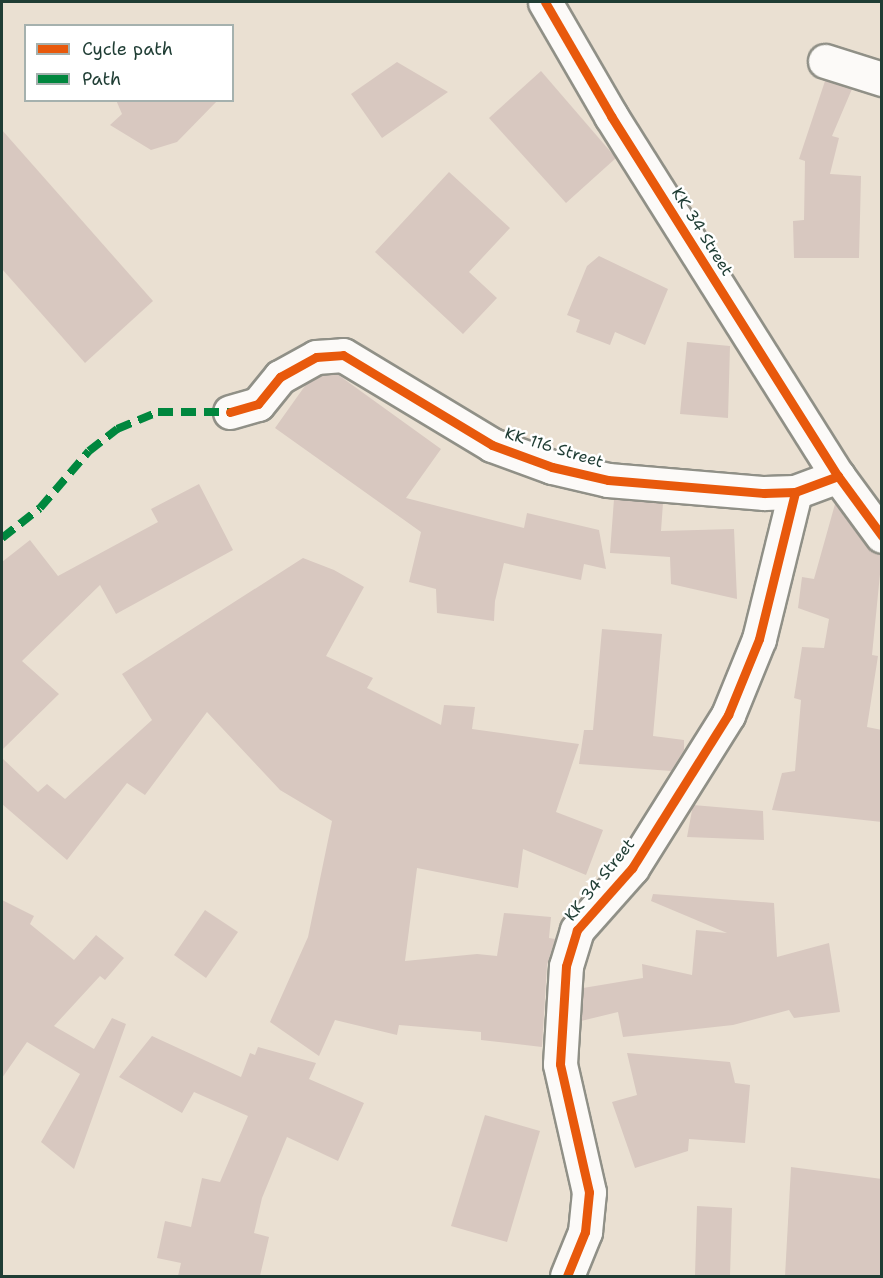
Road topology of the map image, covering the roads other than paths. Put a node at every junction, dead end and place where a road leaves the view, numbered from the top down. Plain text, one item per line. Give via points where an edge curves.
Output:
1 (545, 2) edge
2 (825, 61) dead end
3 (882, 79) edge
4 (230, 411) dead end
5 (838, 476) junction
6 (795, 492) junction
7 (882, 536) edge
8 (567, 1276) edge

1 - 5 street, KK 34 Street via 611,116
2 - 3 street
4 - 6 street, KK 116 Street via 258,404 280,377 316,357 343,355 492,446 552,467 641,484
5 - 6 street, KK 116 Street
5 - 7 street, KK 34 Street
6 - 8 street, KK 34 Street via 759,639 728,715 632,868 577,930 566,966 560,1064 589,1192 585,1232

